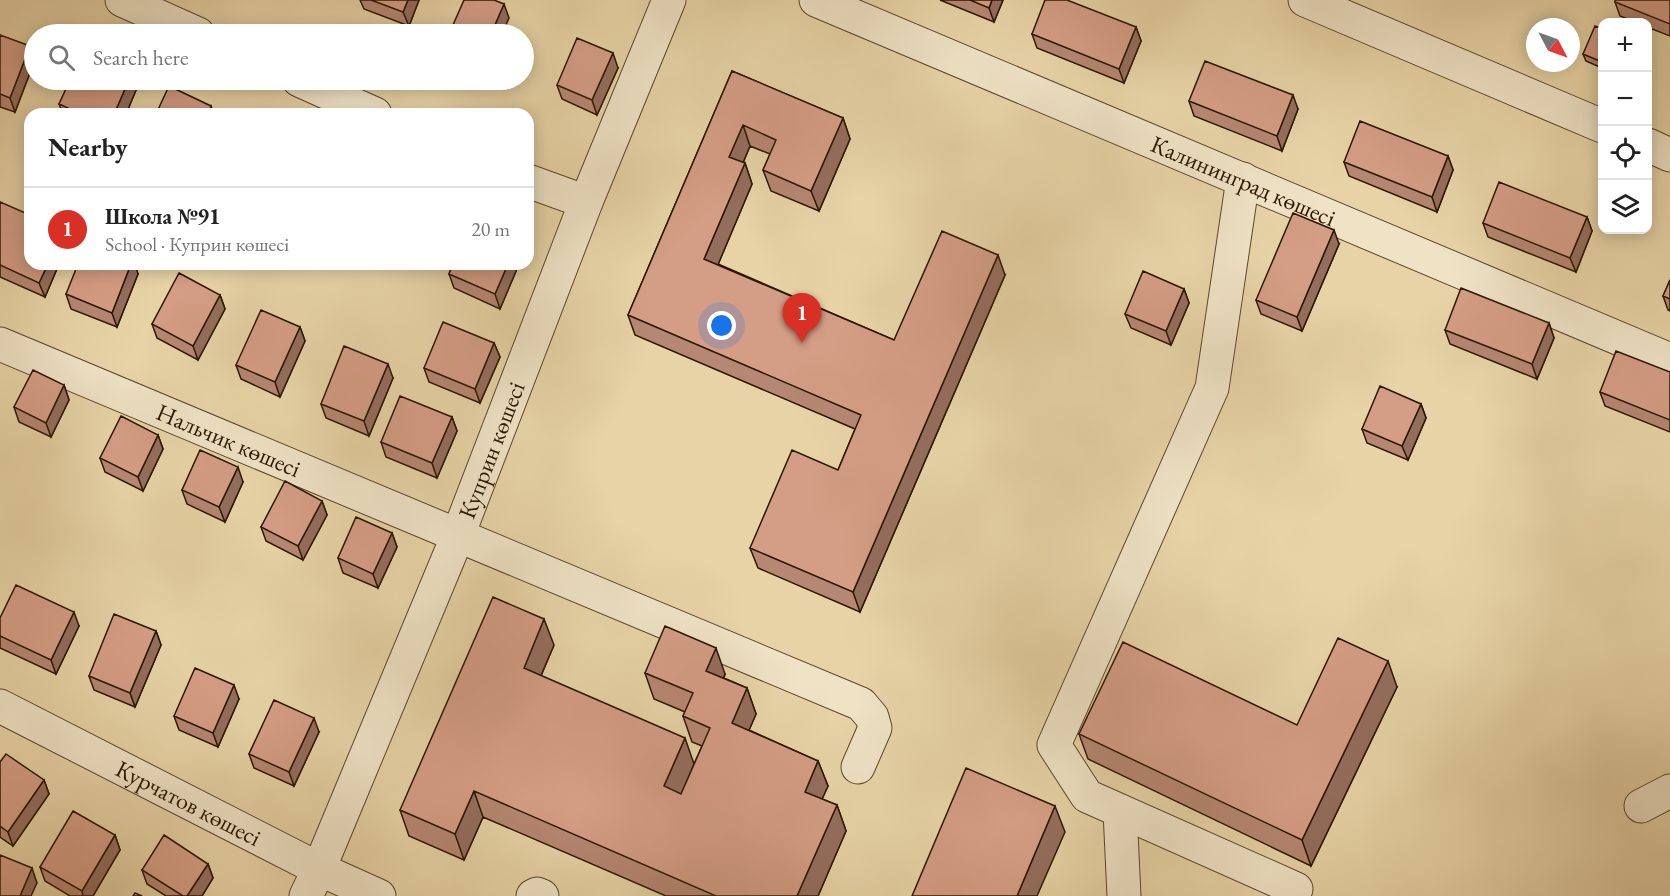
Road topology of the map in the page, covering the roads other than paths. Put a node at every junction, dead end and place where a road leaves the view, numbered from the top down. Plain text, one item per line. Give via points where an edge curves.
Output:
1 (122, 0) edge
2 (669, 0) edge
3 (816, 0) edge
4 (1305, 0) edge
5 (176, 24) edge
6 (321, 90) edge
7 (361, 108) edge
8 (1598, 124) edge
9 (1652, 148) edge
10 (1670, 155) edge
11 (1243, 179) junction
12 (534, 183) edge
13 (586, 202) junction
14 (0, 344) edge
15 (1670, 360) edge
16 (458, 535) junction
17 (0, 706) edge
18 (858, 767) dead end
19 (1670, 791) edge
20 (1641, 806) dead end
21 (1120, 811) junction
22 (312, 883) edge
23 (1296, 889) dead end
24 (379, 896) edge
25 (533, 896) edge
26 (542, 896) edge
27 (1124, 896) edge

1 - 5 street
2 - 13 street, Куприн көшесі
3 - 11 street, Калининград көшесі
4 - 8 street
6 - 7 street
9 - 10 street
11 - 15 street, Калининград көшесі
11 - 21 street via 1212,388 1054,745 1087,796
12 - 13 street
13 - 16 street, Куприн көшесі
14 - 16 street, Нальчик көшесі
16 - 18 street, Нальчик көшесі via 861,704 872,717 875,729
16 - 22 street, Куприн көшесі
17 - 22 street, Курчатов көшесі
19 - 20 street
21 - 23 street
21 - 27 street
22 - 24 street, Курчатов көшесі
25 - 26 street

